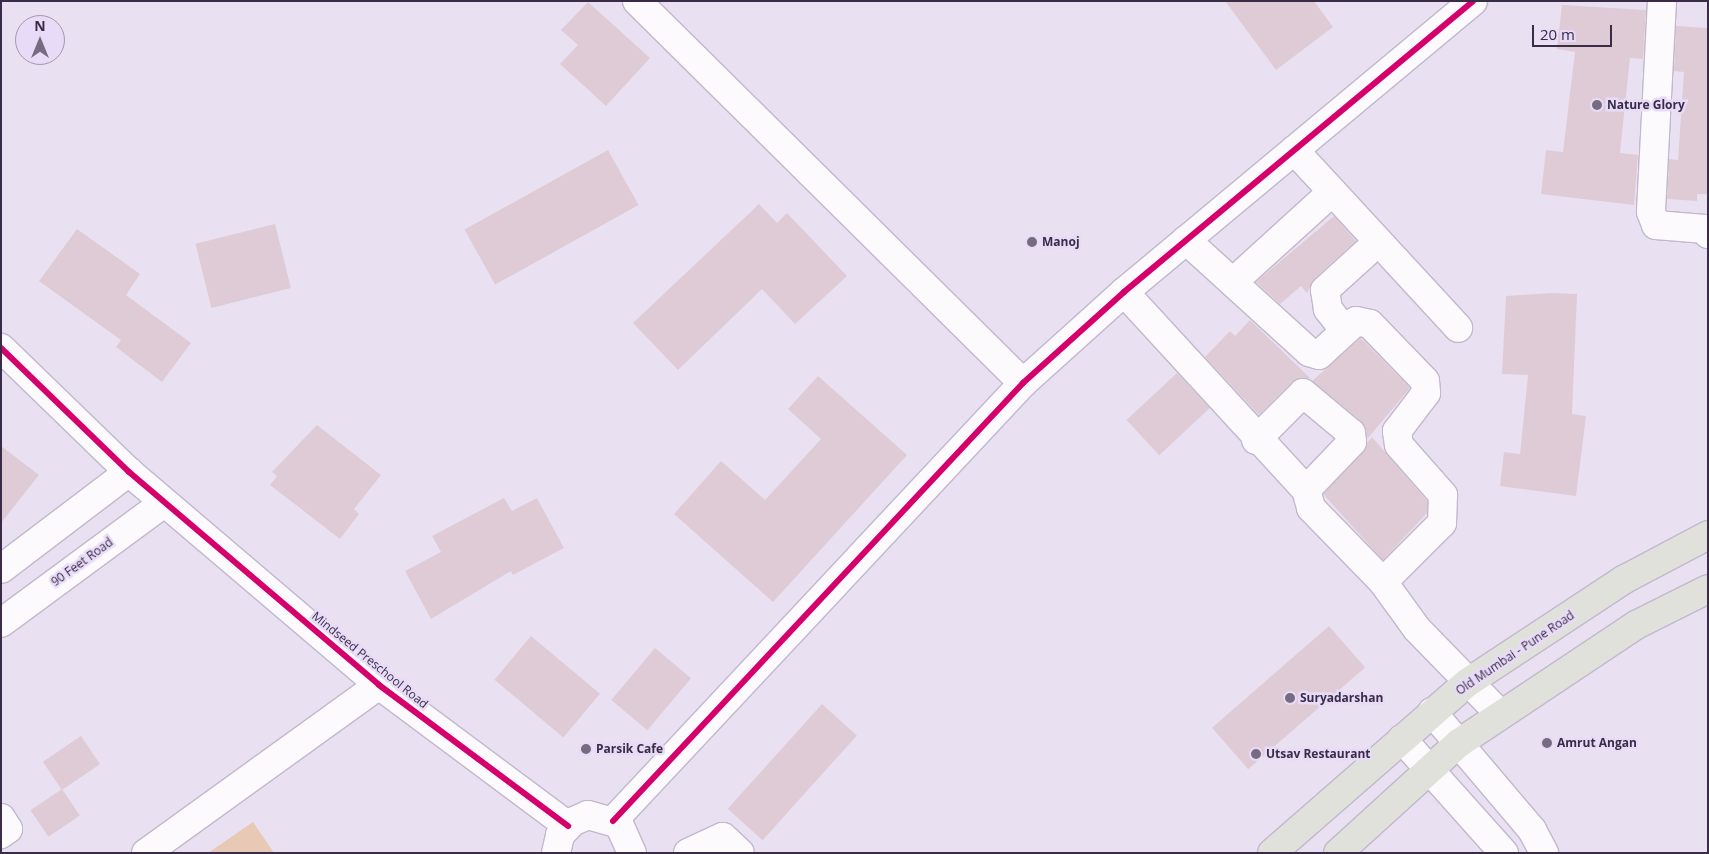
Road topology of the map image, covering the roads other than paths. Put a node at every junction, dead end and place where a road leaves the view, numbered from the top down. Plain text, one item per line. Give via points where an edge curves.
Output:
1 (637, 1) edge
2 (1473, 1) edge
3 (1662, 1) edge
4 (1294, 150) junction
5 (1332, 192) junction
6 (1708, 234) edge
7 (1186, 240) junction
8 (1378, 242) junction
9 (1233, 282) junction
10 (1124, 292) junction
11 (1458, 328) dead end
12 (1345, 332) junction
13 (1, 348) edge
14 (1023, 383) junction
15 (1256, 440) junction
16 (129, 472) junction
17 (1306, 490) junction
18 (164, 503) junction
19 (1708, 535) edge
20 (1, 569) edge
21 (1383, 582) junction
22 (1708, 588) edge
23 (1, 622) edge
24 (1468, 683) junction
25 (379, 685) junction
26 (1432, 712) junction
27 (1501, 715) junction
28 (1402, 739) junction
29 (1459, 743) junction
30 (1430, 769) junction
31 (1, 818) edge
32 (613, 821) junction
33 (568, 826) junction
34 (1, 834) edge
35 (638, 850) edge
36 (146, 853) edge
37 (556, 853) edge
38 (688, 853) edge
39 (740, 853) edge
40 (1272, 853) edge
41 (1338, 853) edge
42 (1504, 853) edge
43 (1544, 853) edge

1 - 14 street
2 - 4 street
3 - 6 street via 1651,212 1656,226 1705,230
4 - 5 street
4 - 7 street
5 - 8 street
5 - 9 street
7 - 9 street
7 - 10 street
8 - 11 street
8 - 12 street via 1325,290 1328,309
9 - 12 street via 1310,352 1319,355
10 - 14 street
10 - 15 street
12 - 21 street via 1356,321 1370,324 1425,381 1426,393 1397,431 1399,445 1443,495 1442,523
13 - 16 street
14 - 32 street
15 - 17 street
15 - 17 street via 1303,393 1311,395 1351,433 1352,442
16 - 18 street, Mindseed Preschool Road
16 - 20 street
17 - 21 street via 1311,508
18 - 23 street, 90 Feet Road
18 - 25 street, Mindseed Preschool Road
19 - 24 main road, Old Mumbai - Pune Road via 1625,579
21 - 24 street via 1417,628
22 - 27 main road via 1636,624
24 - 26 main road, Old Mumbai - Pune Road
24 - 27 street
25 - 33 street, Mindseed Preschool Road
25 - 36 street
26 - 28 main road, Old Mumbai - Pune Road
26 - 29 street
27 - 29 main road
28 - 30 street
28 - 40 main road, Old Mumbai - Pune Road
29 - 30 main road
29 - 43 street via 1532,830
30 - 41 main road
30 - 42 street
31 - 34 street via 8,828
32 - 33 street via 588,815
32 - 35 street
33 - 37 street
38 - 39 street via 723,837

